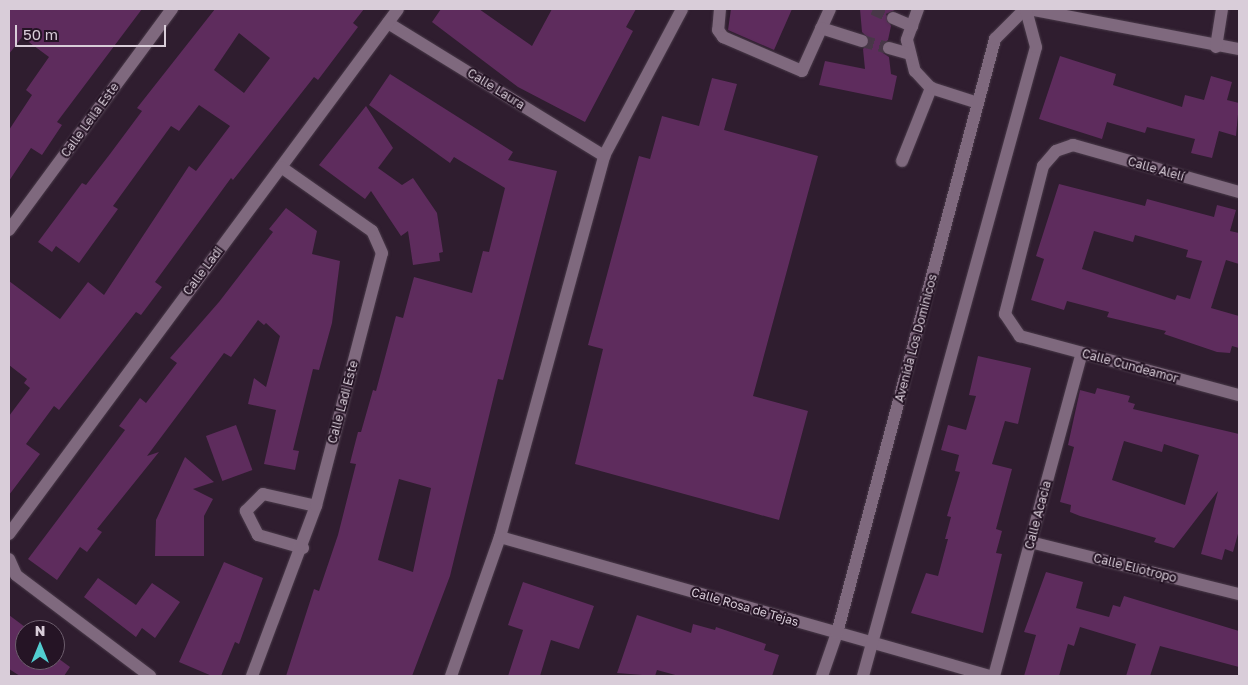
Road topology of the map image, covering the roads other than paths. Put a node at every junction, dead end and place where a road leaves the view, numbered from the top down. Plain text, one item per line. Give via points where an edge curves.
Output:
1 (172, 9) edge
2 (398, 9) edge
3 (682, 9) edge
4 (720, 9) edge
5 (830, 9) edge
6 (1026, 9) edge
7 (1222, 9) edge
8 (915, 10) edge
9 (894, 18) tunnel mouth
10 (388, 22) junction
11 (912, 26) junction
12 (821, 28) junction
13 (862, 41) tunnel mouth
14 (1216, 47) junction
15 (889, 48) tunnel mouth
16 (1239, 49) edge
17 (910, 54) junction
18 (931, 88) junction
19 (978, 103) junction
20 (604, 156) junction
21 (902, 161) dead end
22 (281, 167) junction
23 (1239, 192) edge
24 (9, 230) edge
25 (1020, 336) joint
26 (1082, 353) junction
27 (1239, 395) edge
28 (316, 506) junction
29 (9, 534) edge
30 (500, 537) junction
31 (1030, 542) junction
32 (302, 548) junction
33 (9, 559) edge
34 (1239, 594) edge
35 (837, 633) junction
36 (873, 643) junction
37 (150, 676) edge
38 (252, 676) edge
39 (450, 676) edge
40 (822, 676) edge
41 (863, 676) edge
42 (990, 676) edge
43 (994, 676) edge

1 - 24 street, Calle Leila Este
2 - 10 street, Calle Ladi
3 - 20 street
4 - 12 street via 718,30 723,37 802,71
5 - 12 street
6 - 14 street
6 - 19 street, Avenida Los Dominicos via 995,39
6 - 36 street via 1036,47
7 - 14 street
8 - 11 street
9 - 11 street
10 - 20 street, Calle Laura
10 - 22 street, Calle Ladi
11 - 17 street via 907,40
12 - 13 street
14 - 16 street
15 - 17 street
17 - 18 street via 915,71
18 - 19 street
18 - 21 street
19 - 35 street, Avenida Los Dominicos
20 - 30 street
22 - 28 street, Calle Ladi Este via 372,232 382,253
22 - 29 street, Calle Ladi
23 - 25 street, Calle Alelí via 1073,146 1056,150 1043,166 1005,314
25 - 26 street, Calle Cundeamor
26 - 27 street, Calle Cundeamor
26 - 31 street, Calle Acacia
28 - 32 street, Calle Ladi Este
28 - 32 street via 263,494 246,511 258,535
30 - 35 street, Calle Rosa de Tejas
30 - 39 street
31 - 34 street, Calle Eliotropo
31 - 43 street, Calle Acacia
32 - 38 street, Calle Ladi Este
33 - 37 street via 16,575
35 - 36 street, Calle Rosa de Tejas
35 - 40 street, Avenida Los Dominicos
36 - 41 street
36 - 42 street, Calle Rosa de Tejas

